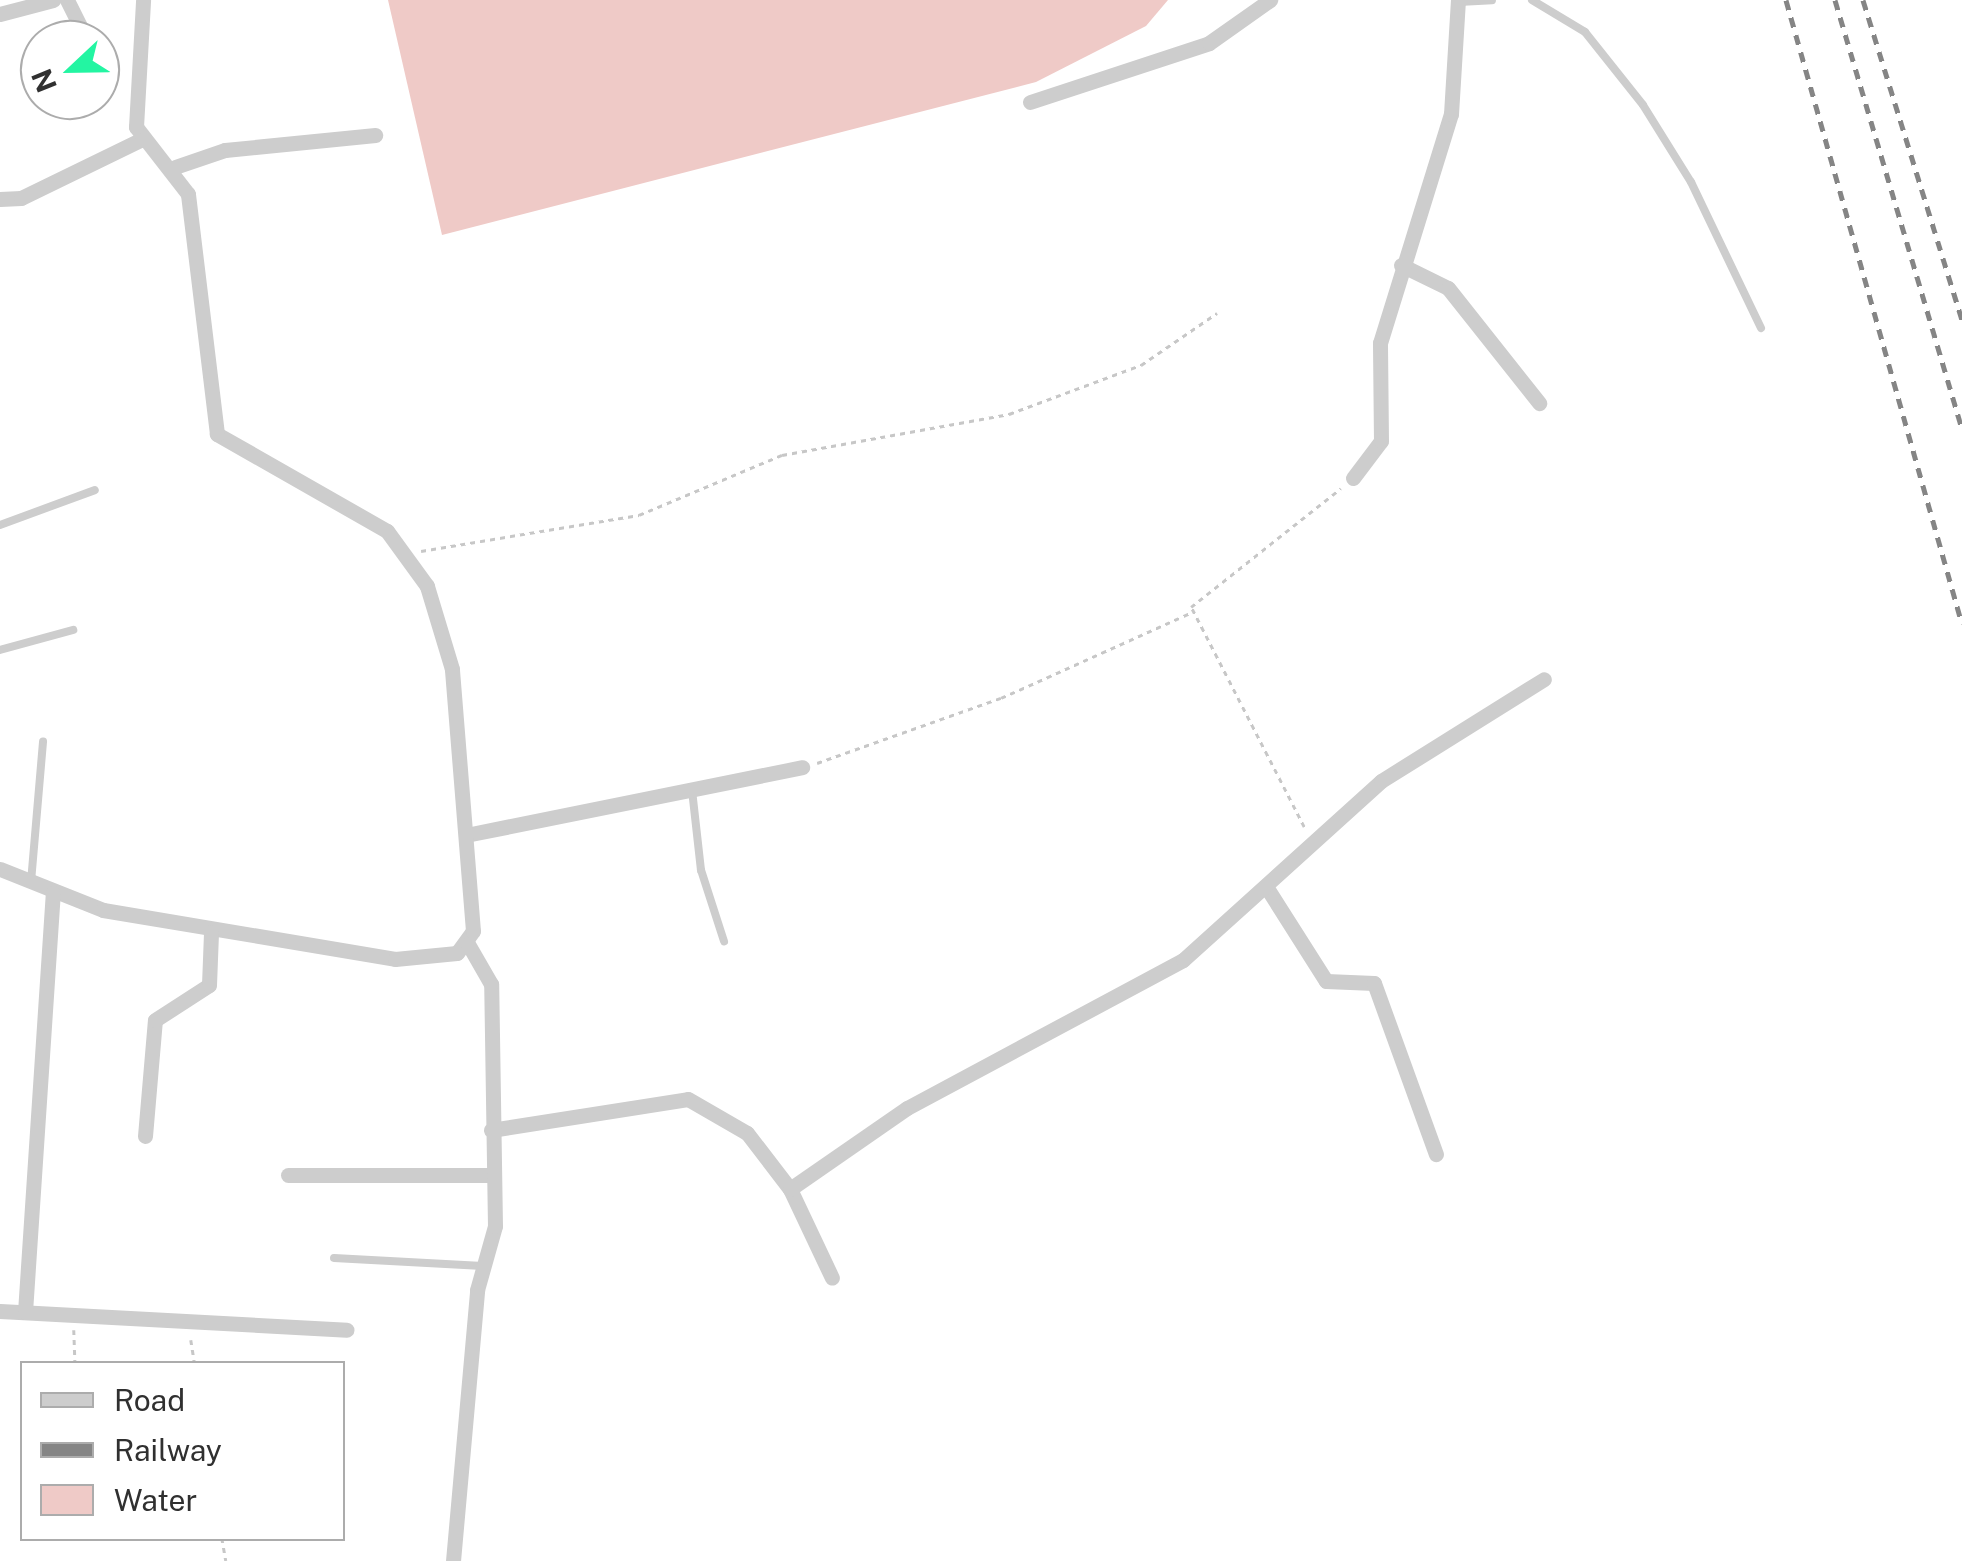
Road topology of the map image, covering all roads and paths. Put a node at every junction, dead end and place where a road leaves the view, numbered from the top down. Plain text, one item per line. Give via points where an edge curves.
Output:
1 (53, 0) edge
2 (143, 0) edge
3 (1270, 0) edge
4 (1492, 0) edge
5 (1532, 0) edge
6 (1459, 1) edge
7 (0, 14) edge
8 (1030, 102) dead end
9 (375, 135) dead end
10 (140, 140) junction
11 (175, 167) junction
12 (0, 199) edge
13 (1401, 265) junction
14 (1217, 313) dead end
15 (1761, 328) dead end
16 (1539, 403) dead end
17 (1353, 478) joint
18 (95, 490) dead end
19 (0, 525) edge
20 (410, 553) junction
21 (1191, 612) junction
22 (73, 630) dead end
23 (0, 650) edge
24 (1544, 679) dead end
25 (43, 742) dead end
26 (802, 768) joint
27 (692, 789) junction
28 (466, 835) junction
29 (1312, 842) junction
30 (0, 869) edge
31 (31, 882) junction
32 (1267, 888) junction
33 (54, 894) junction
34 (211, 932) junction
35 (724, 941) dead end
36 (468, 944) junction
37 (491, 1130) junction
38 (145, 1136) dead end
39 (1436, 1154) dead end
40 (288, 1174) dead end
41 (492, 1175) junction
42 (790, 1189) junction
43 (334, 1258) dead end
44 (483, 1266) junction
45 (832, 1278) dead end
46 (0, 1312) edge
47 (25, 1312) junction
48 (73, 1314) junction
49 (186, 1318) junction
50 (346, 1330) dead end
51 (75, 1361) edge
52 (194, 1361) edge
53 (454, 1561) edge

1 - 7 street
2 - 10 street
3 - 8 street via 1208,43
4 - 6 lane
5 - 15 lane via 1585,32 1643,105 1692,182
6 - 13 street via 1460,75
9 - 11 street via 225,150
10 - 11 street
10 - 12 street via 21,198
11 - 20 street via 191,210 217,434 361,514
13 - 16 street via 1448,288
13 - 17 street via 1380,344 1381,441
14 - 20 path via 1141,365 1009,414 782,455 638,514
17 - 21 path via 1196,598
18 - 19 lane
20 - 28 street via 452,669
21 - 26 path via 1001,698
21 - 29 path
22 - 23 lane
24 - 29 street via 1428,746
25 - 31 lane
26 - 27 street
27 - 28 street
27 - 35 lane via 701,870
28 - 36 street
29 - 32 street
30 - 31 street
31 - 33 street
32 - 39 street via 1326,981 1374,983
32 - 42 street via 1184,960 906,1108
33 - 34 street
33 - 47 street
34 - 36 street via 417,960
34 - 38 street via 209,985 156,1020
36 - 37 street via 492,984
37 - 41 street
37 - 42 street via 688,1098 747,1133
40 - 41 street
41 - 44 street via 495,1226
42 - 45 street
43 - 44 lane
44 - 53 street
46 - 47 street
47 - 48 street
48 - 49 street
48 - 51 path
49 - 50 street
49 - 52 path

